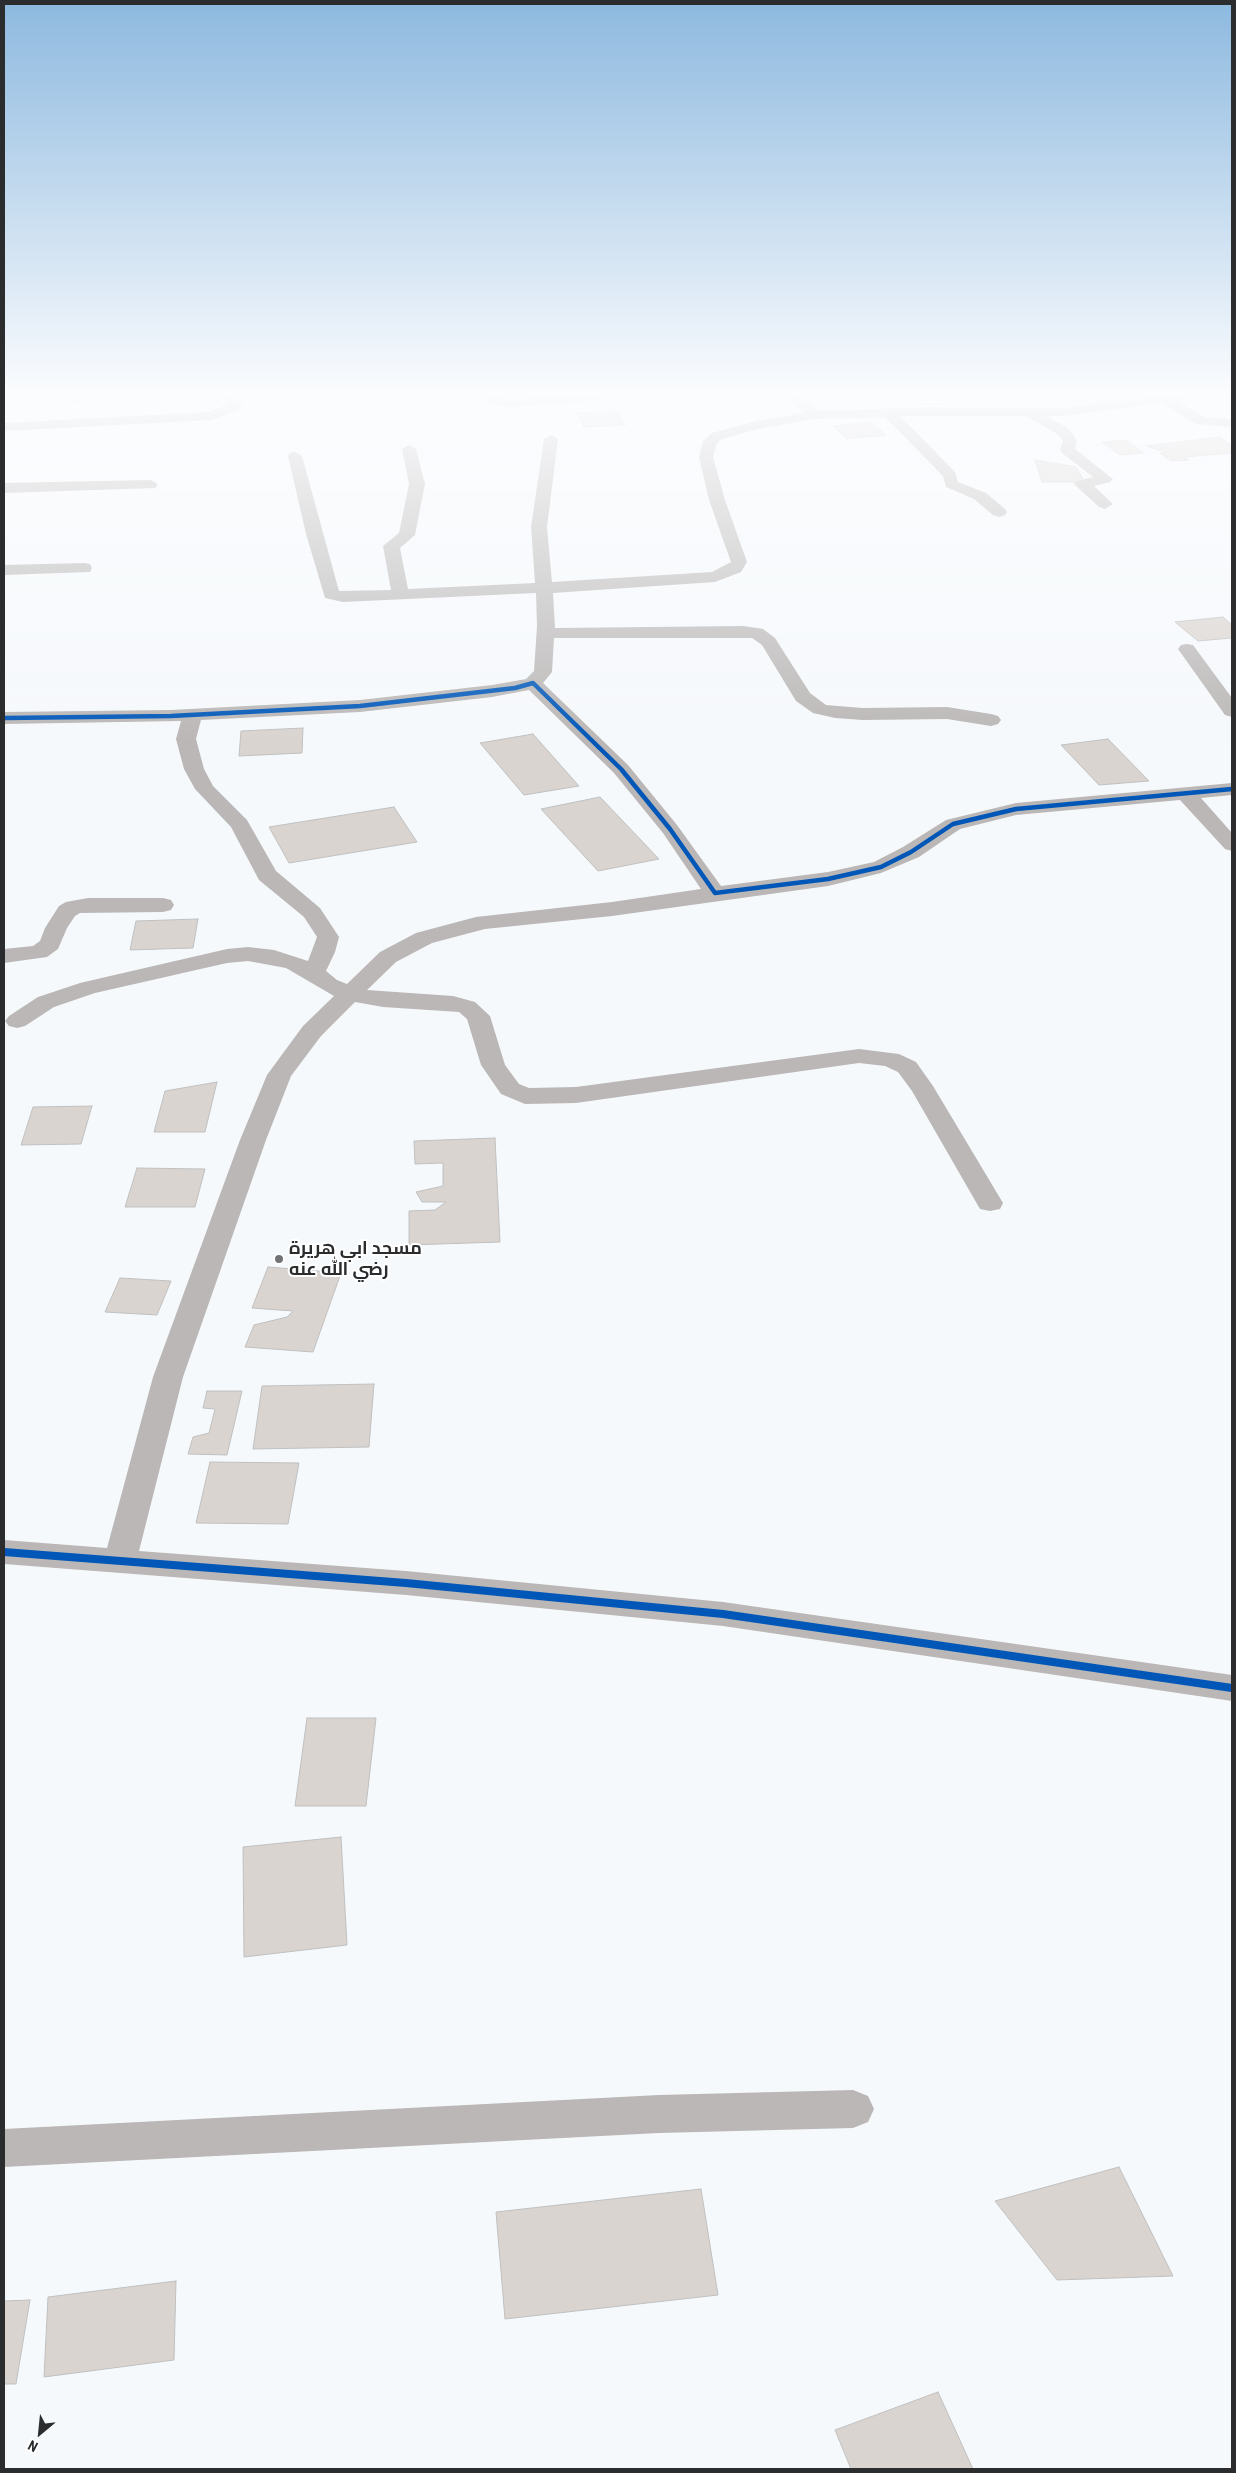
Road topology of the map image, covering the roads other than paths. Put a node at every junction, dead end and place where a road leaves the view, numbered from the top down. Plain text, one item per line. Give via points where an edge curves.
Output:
1 (309, 511) edge
2 (413, 511) edge
3 (541, 511) edge
4 (721, 511) edge
5 (84, 568) dead end
6 (4, 570) edge
7 (544, 588) junction
8 (400, 593) junction
9 (545, 633) junction
10 (1187, 649) dead end
11 (533, 683) junction
12 (1232, 711) edge
13 (194, 715) junction
14 (4, 718) edge
15 (991, 720) dead end
16 (1232, 789) edge
17 (1185, 793) junction
18 (1232, 845) edge
19 (715, 893) junction
20 (163, 905) dead end
21 (4, 956) edge
22 (313, 972) junction
23 (349, 994) junction
24 (17, 1021) dead end
25 (990, 1203) dead end
26 (4, 1552) edge
27 (120, 1562) junction
28 (1232, 1688) edge
29 (852, 2109) dead end
30 (4, 2148) edge

1 - 8 street via 331,594 343,597
2 - 8 street via 407,535 391,546
3 - 7 street via 539,527
4 - 7 street via 739,562 727,574
5 - 6 street
7 - 8 street
7 - 9 street
9 - 11 street via 543,672
9 - 15 street via 757,633 769,642 803,697 820,709 863,714 947,713
10 - 12 street
11 - 13 street via 500,690 360,706
11 - 19 street via 620,769 670,829
13 - 14 street
13 - 22 street via 186,739 194,769 205,789 240,824 267,875 312,913 328,937
16 - 17 street
17 - 18 street
17 - 19 street via 1016,809 953,824 911,852 881,866 828,880
19 - 23 street via 612,909 484,922 424,938 388,957
20 - 21 street via 74,907 67,911 50,944 39,952
22 - 23 street via 329,985
22 - 24 street via 274,957 227,956 88,988 46,1002
23 - 25 street via 467,1007 478,1016 493,1065 510,1089 525,1096 576,1095 859,1056 890,1058 907,1067 924,1091
23 - 27 street via 312,1031 279,1075 168,1377
26 - 27 street
27 - 28 street via 406,1583 723,1614
29 - 30 street via 659,2114

